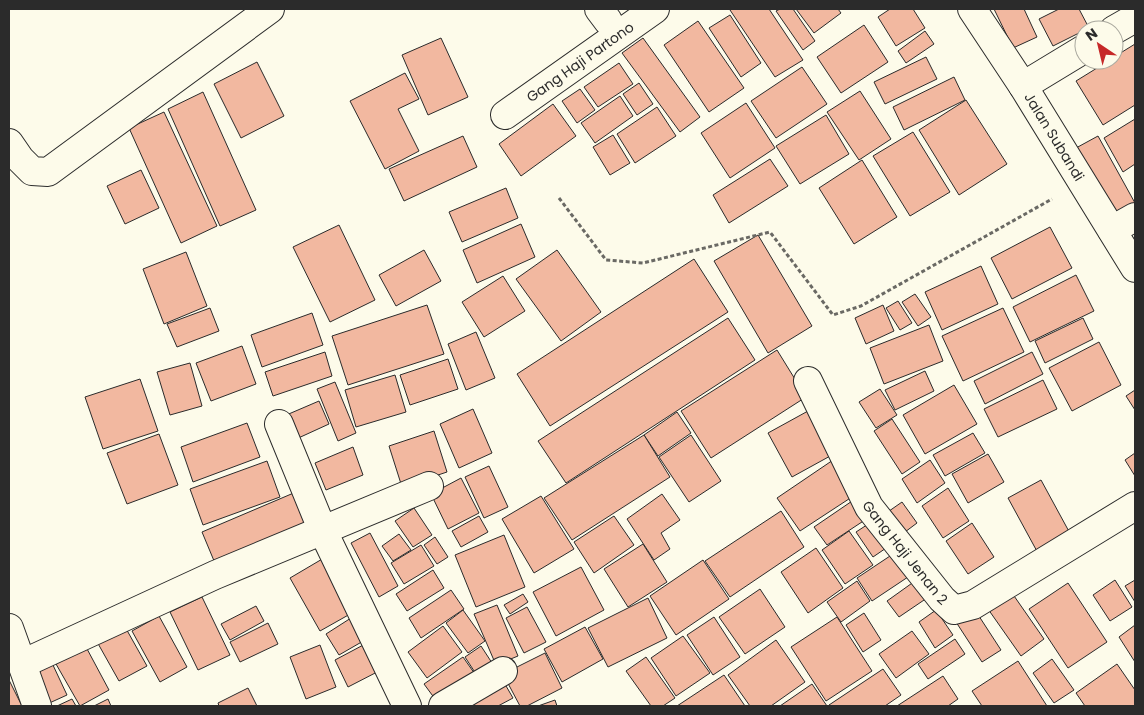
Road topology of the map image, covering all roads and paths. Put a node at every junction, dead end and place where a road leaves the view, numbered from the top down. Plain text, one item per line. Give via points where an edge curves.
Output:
1 (270, 9) edge
2 (655, 9) edge
3 (972, 9) edge
4 (1135, 18) edge
5 (1124, 24) edge
6 (1074, 55) edge
7 (1023, 86) junction
8 (505, 115) dead end
9 (9, 142) edge
10 (1083, 182) junction
11 (559, 198) dead end
12 (1124, 224) edge
13 (1135, 268) edge
14 (808, 381) dead end
15 (279, 424) dead end
16 (429, 486) dead end
17 (1135, 506) edge
18 (322, 529) junction
19 (9, 628) edge
20 (22, 664) junction
21 (503, 671) dead end
22 (37, 706) edge
23 (407, 706) edge
24 (443, 706) edge

1 - 9 street via 48,172 32,171
2 - 8 street, Gang Haji Partono
3 - 7 street, Jalan Subandi
4 - 5 street
6 - 7 street
7 - 10 street, Jalan Subandi
10 - 11 path via 861,306 833,315 770,232 643,263 606,260
10 - 12 street, Jalan Subandi
12 - 13 street, Jalan Subandi
14 - 17 street, Gang Haji Jenan 2 via 869,507 954,610 973,605
15 - 18 street
16 - 18 street
18 - 20 street via 159,599
18 - 23 street
19 - 20 street
20 - 22 street
21 - 24 street

